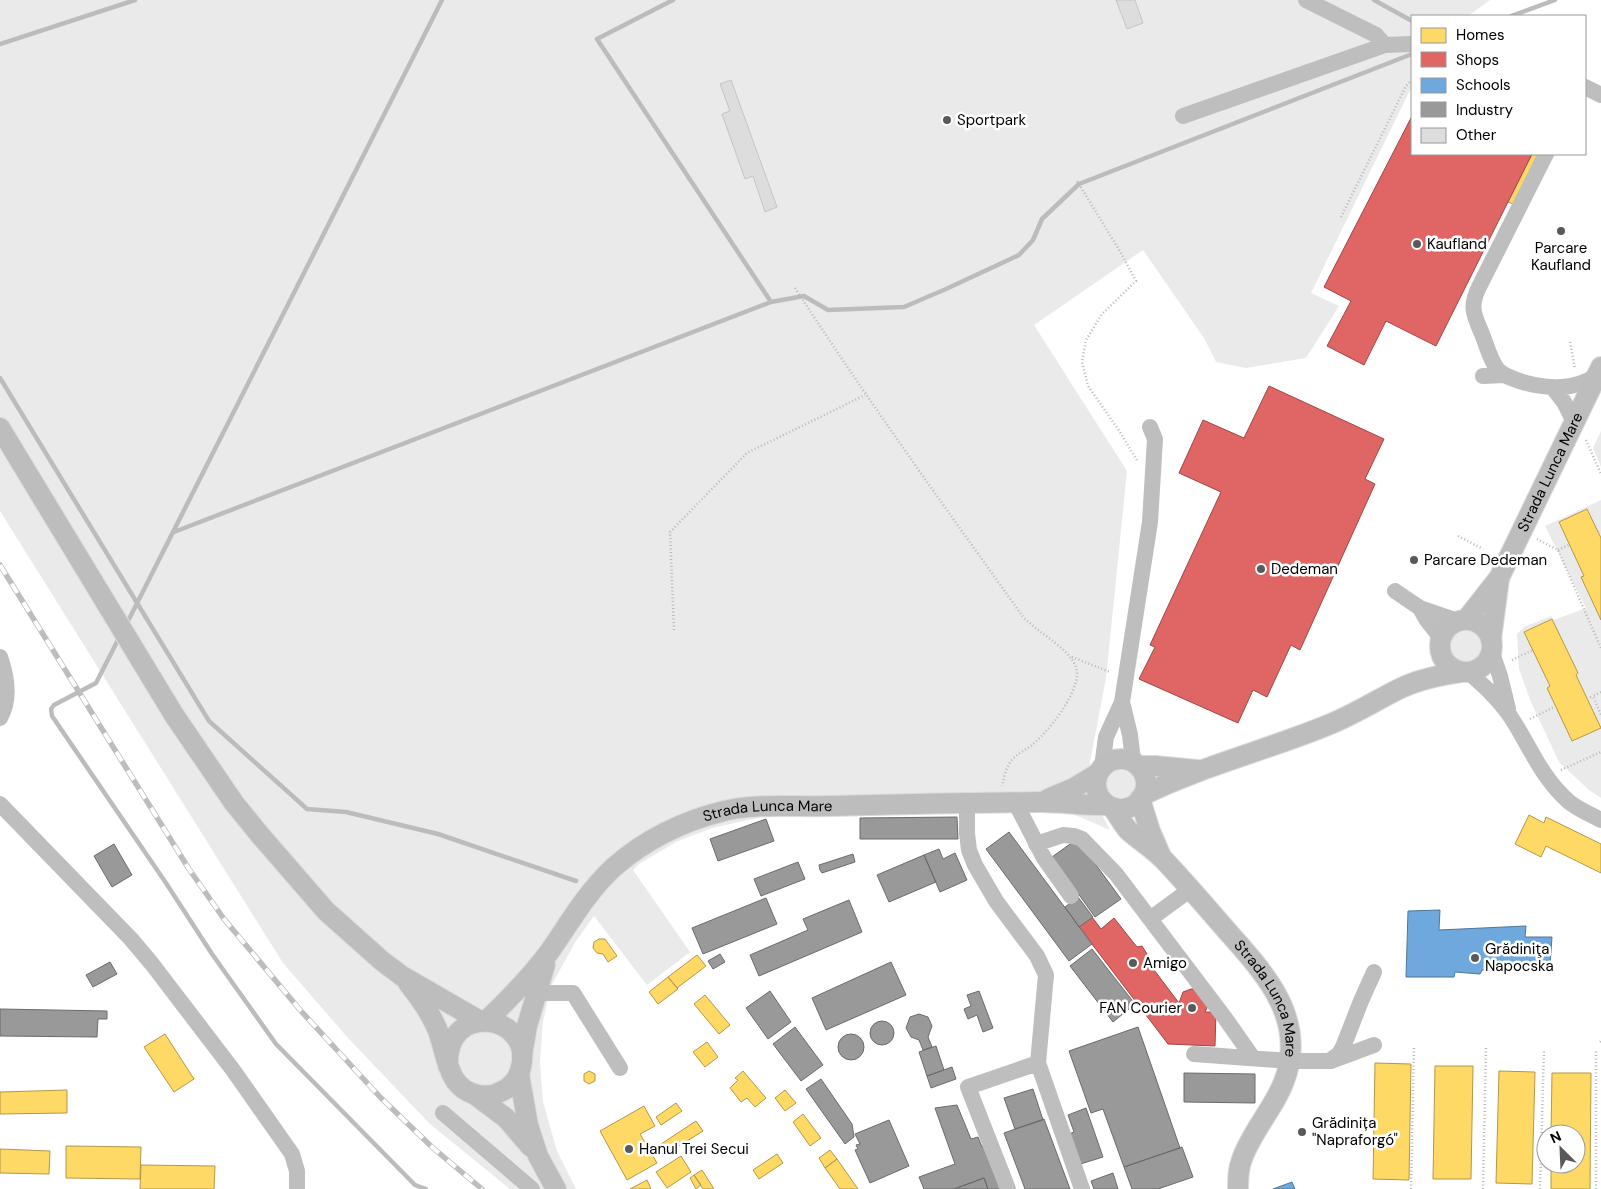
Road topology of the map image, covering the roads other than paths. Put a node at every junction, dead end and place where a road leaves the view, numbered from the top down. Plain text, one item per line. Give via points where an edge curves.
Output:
1 (1306, 0) edge
2 (1385, 44) junction
3 (1411, 44) edge
4 (1183, 116) dead end
5 (1546, 155) edge
6 (1599, 372) edge
7 (1504, 375) junction
8 (1483, 376) dead end
9 (1553, 388) junction
10 (1575, 420) junction
11 (1150, 427) dead end
12 (0, 428) edge
13 (1499, 578) junction
14 (1396, 590) dead end
15 (1420, 608) junction
16 (1462, 621) junction
17 (1441, 640) junction
18 (1493, 652) junction
19 (0, 657) edge
20 (1464, 672) junction
21 (1400, 688) junction
22 (1122, 702) junction
23 (0, 718) edge
24 (1512, 720) junction
25 (1136, 764) junction
26 (1099, 771) junction
27 (1199, 771) junction
28 (1142, 797) junction
29 (1007, 802) junction
30 (1040, 802) junction
31 (967, 803) junction
32 (0, 804) edge
33 (1110, 806) junction
34 (1601, 820) edge
35 (1036, 844) junction
36 (1162, 858) junction
37 (1191, 889) junction
38 (1071, 896) dead end
39 (1150, 919) junction
40 (550, 951) junction
41 (1374, 972) dead end
42 (402, 976) junction
43 (536, 993) junction
44 (483, 1021) junction
45 (1374, 1045) dead end
46 (1194, 1054) dead end
47 (1253, 1058) junction
48 (1290, 1060) junction
49 (1331, 1061) junction
50 (1038, 1063) junction
51 (521, 1065) junction
52 (448, 1066) junction
53 (620, 1068) dead end
54 (472, 1094) junction
55 (443, 1113) dead end
56 (538, 1156) junction
57 (297, 1189) edge
58 (532, 1189) edge
59 (556, 1189) edge
60 (1008, 1189) edge
61 (1082, 1189) edge
62 (1238, 1189) edge

1 - 2 street via 1376,34
2 - 3 street
2 - 4 street
5 - 7 street via 1473,300 1473,312 1492,361
6 - 9 street via 1577,385
6 - 10 main road, Strada Lunca Mare
7 - 8 street
7 - 9 street
9 - 10 street
10 - 13 main road, Strada Lunca Mare
11 - 22 street via 1155,440 1150,522
12 - 42 main road via 174,715 234,803 326,911
13 - 16 main road, Strada Lunca Mare
13 - 18 main road, Strada Lunca Mare
14 - 15 street
15 - 16 street
15 - 17 street
16 - 17 main road via 1448,627
16 - 18 main road via 1473,621 1483,627
17 - 20 main road via 1440,651 1445,661
17 - 21 main road via 1423,668
18 - 20 main road via 1483,665
18 - 24 street, Strada Lunca Mare
19 - 23 street via 8,689
20 - 21 main road
20 - 24 street, Strada Lunca Mare via 1493,693
21 - 27 main road via 1328,725
22 - 25 street
22 - 26 street via 1106,737
24 - 34 street, Strada Lunca Mare via 1533,758 1568,801
25 - 26 main road via 1117,759 1106,763
25 - 27 main road
25 - 28 main road via 1145,778
26 - 30 main road, Strada Lunca Mare via 1074,788
26 - 33 main road via 1095,780 1096,792
27 - 28 main road
28 - 33 main road via 1128,808
28 - 36 main road, Strada Lunca Mare via 1150,831
29 - 30 main road, Strada Lunca Mare
29 - 31 main road, Strada Lunca Mare
29 - 35 street
30 - 33 main road, Strada Lunca Mare
31 - 40 main road, Strada Lunca Mare via 747,808 702,817 658,837 614,867 593,888
31 - 50 street via 968,841 975,865 996,901 1037,956 1046,975
32 - 57 street via 152,964 292,1154 297,1171
33 - 36 main road, Strada Lunca Mare via 1129,830
35 - 38 street
35 - 39 street via 1063,835 1082,839 1116,874
36 - 37 main road, Strada Lunca Mare
37 - 39 street
37 - 48 main road, Strada Lunca Mare via 1260,969 1275,992 1289,1030
39 - 47 street
40 - 43 main road, Strada Lunca Mare
40 - 44 main road, Strada Lunca Mare via 518,989
41 - 49 street via 1343,1047
42 - 44 main road
42 - 52 main road via 431,1016
43 - 51 main road, Strada Lunca Mare
43 - 53 street via 573,994
44 - 51 main road via 507,1028 517,1040
44 - 52 main road via 458,1032 451,1042
45 - 49 street
46 - 47 street
47 - 48 street
48 - 49 street
48 - 62 main road, Strada Lunca Mare via 1281,1091 1242,1160
50 - 60 street via 968,1087
50 - 61 street
51 - 54 main road via 508,1088 500,1093 491,1096
51 - 56 main road via 528,1125
52 - 54 main road via 457,1083
54 - 56 main road via 506,1118
55 - 58 street
56 - 59 main road

